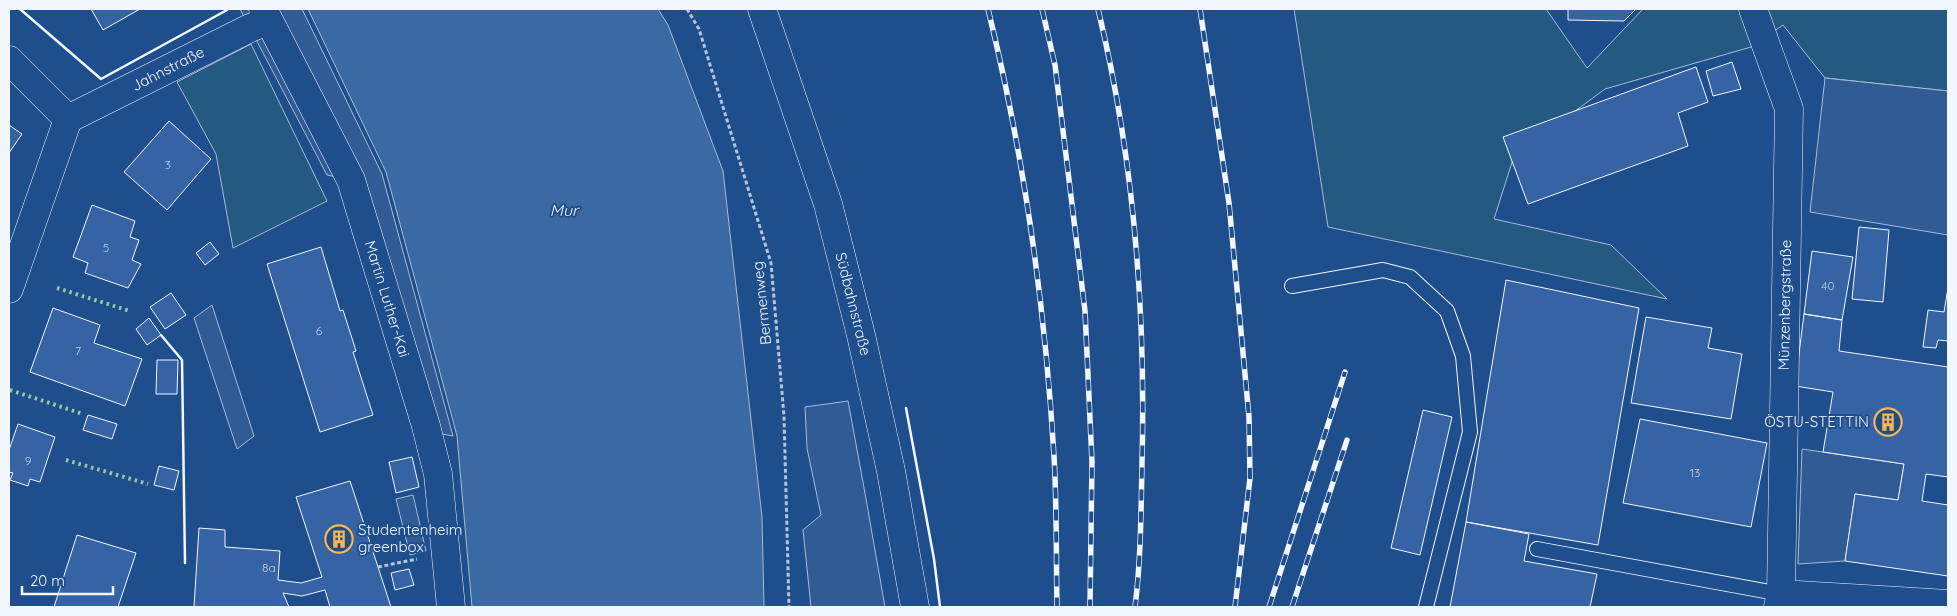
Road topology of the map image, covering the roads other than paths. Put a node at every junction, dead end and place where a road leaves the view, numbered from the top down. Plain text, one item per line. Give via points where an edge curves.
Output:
1 (762, 9) edge
2 (1753, 9) edge
3 (266, 15) edge
4 (9, 60) edge
5 (68, 119) junction
6 (1292, 286) dead end
7 (9, 289) edge
8 (1537, 549) dead end
9 (1780, 600) edge
10 (1948, 604) edge
11 (451, 607) edge
12 (916, 607) edge
13 (1426, 607) edge

1 - 12 street, Südbahnstraße via 830,213 891,472
2 - 9 street, Münzenbergstraße via 1789,109
3 - 5 street, Jahnstraße via 250,28
3 - 11 street, Martin Luther-Kai via 351,180 438,474
4 - 5 street
5 - 7 street
6 - 13 lane via 1384,270 1410,277 1446,311 1463,356 1470,432
8 - 9 lane
9 - 10 street

